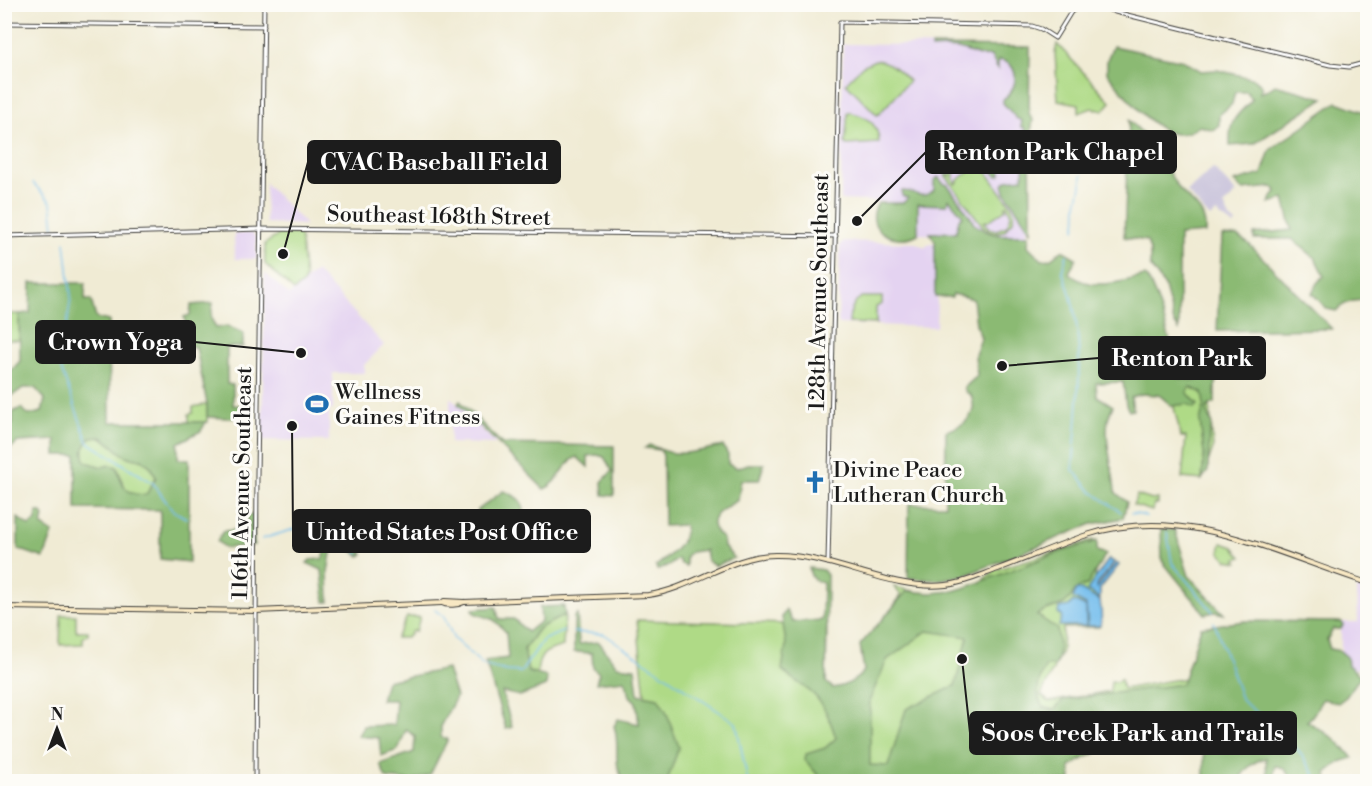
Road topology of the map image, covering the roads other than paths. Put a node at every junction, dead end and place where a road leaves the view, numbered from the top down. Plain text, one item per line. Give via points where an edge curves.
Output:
1 (264, 4) edge
2 (1093, 4) edge
3 (1080, 5) edge
4 (4, 22) edge
5 (264, 27) junction
6 (1368, 62) edge
7 (262, 229) junction
8 (4, 236) edge
9 (836, 236) junction
10 (828, 564) junction
11 (1368, 584) edge
12 (4, 608) edge
13 (256, 611) junction
14 (255, 782) edge

1 - 5 street, 116th Avenue Southeast
2 - 6 street via 1330,65 1349,67
3 - 9 street, 128th Avenue Southeast via 1069,14 1055,38 1032,26 840,22
4 - 5 street
5 - 7 street, 116th Avenue Southeast
7 - 8 street, Southeast 168th Street
7 - 9 street, Southeast 168th Street
7 - 13 street, 116th Avenue Southeast
9 - 10 street, 128th Avenue Southeast
10 - 11 main road via 915,585 946,585 1087,535 1122,526 1159,523 1219,532
10 - 13 main road via 787,555 765,555 653,594
12 - 13 main road
13 - 14 street, 116th Avenue Southeast

